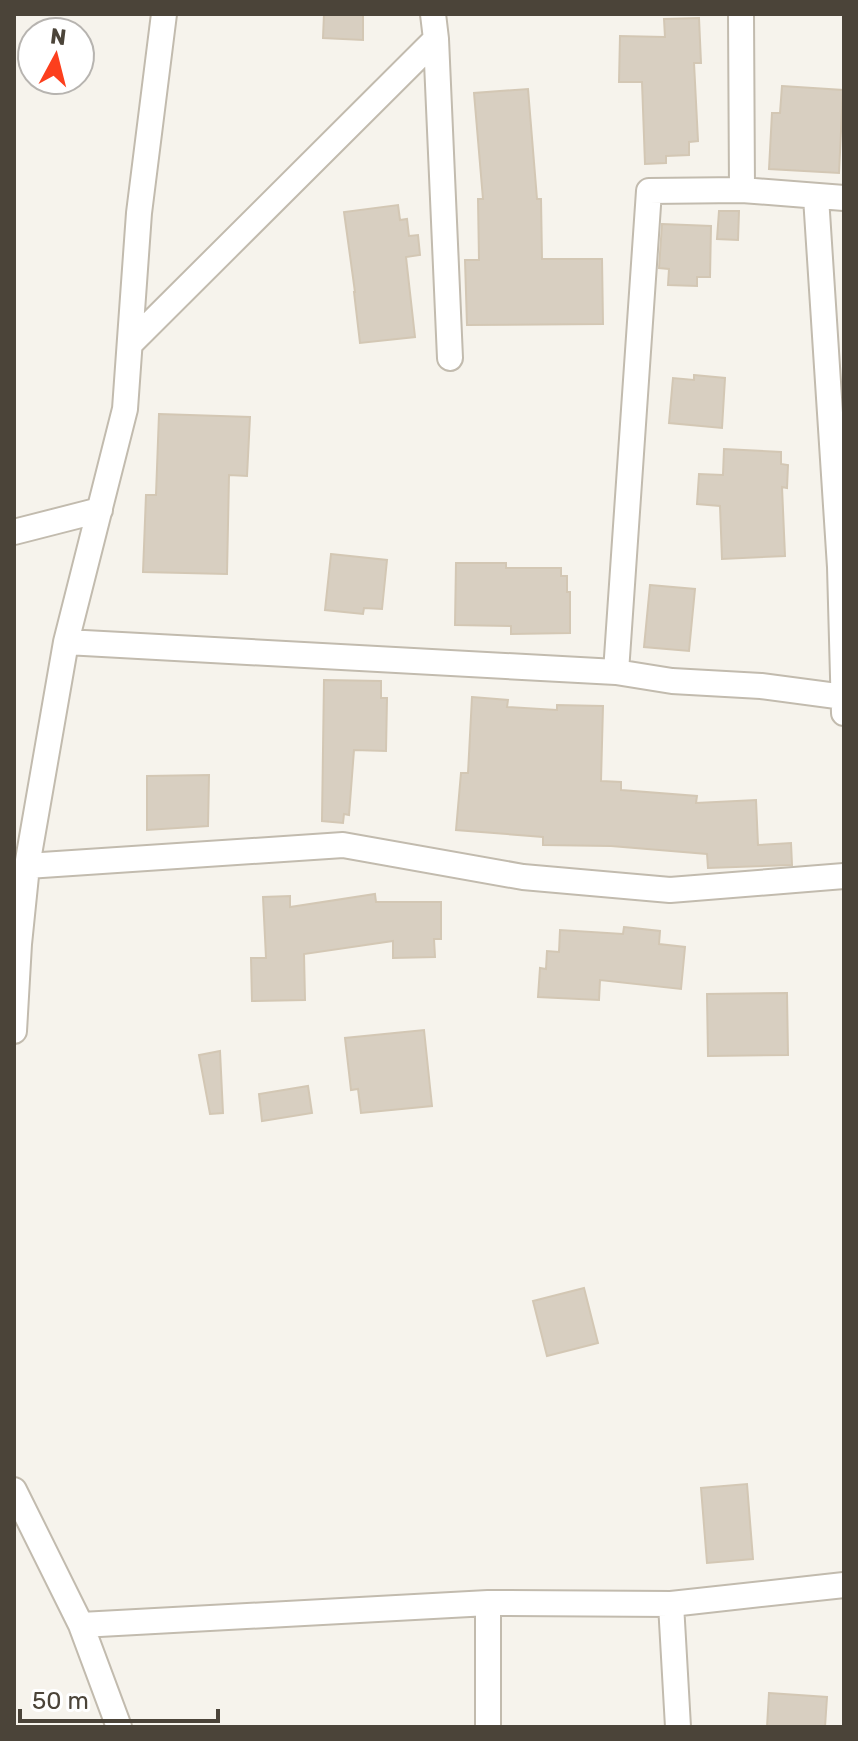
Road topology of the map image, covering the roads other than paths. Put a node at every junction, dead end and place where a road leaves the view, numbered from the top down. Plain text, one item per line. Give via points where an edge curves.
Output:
1 (164, 14) edge
2 (433, 14) edge
3 (741, 14) edge
4 (436, 39) junction
5 (742, 190) junction
6 (816, 197) junction
7 (844, 198) edge
8 (130, 344) junction
9 (450, 358) dead end
10 (100, 510) junction
11 (14, 532) edge
12 (66, 642) junction
13 (616, 672) junction
14 (844, 697) edge
15 (844, 713) edge
16 (27, 866) junction
17 (844, 876) edge
18 (14, 1031) edge
19 (14, 1490) edge
20 (844, 1585) edge
21 (488, 1603) junction
22 (671, 1604) junction
23 (81, 1625) junction
24 (119, 1727) edge
25 (488, 1727) edge
26 (678, 1727) edge

1 - 8 street via 139,213
2 - 4 street
3 - 5 street
4 - 8 street
4 - 9 street
5 - 6 street
5 - 13 street via 649,191
6 - 7 street
6 - 14 street
8 - 10 street via 125,409
10 - 11 street
10 - 12 street
12 - 13 street
12 - 16 street
13 - 14 street
14 - 15 street
16 - 17 street via 343,845 523,877 670,890
16 - 18 street
19 - 23 street
20 - 22 street
21 - 22 street
21 - 23 street
21 - 25 street
22 - 26 street
23 - 24 street

